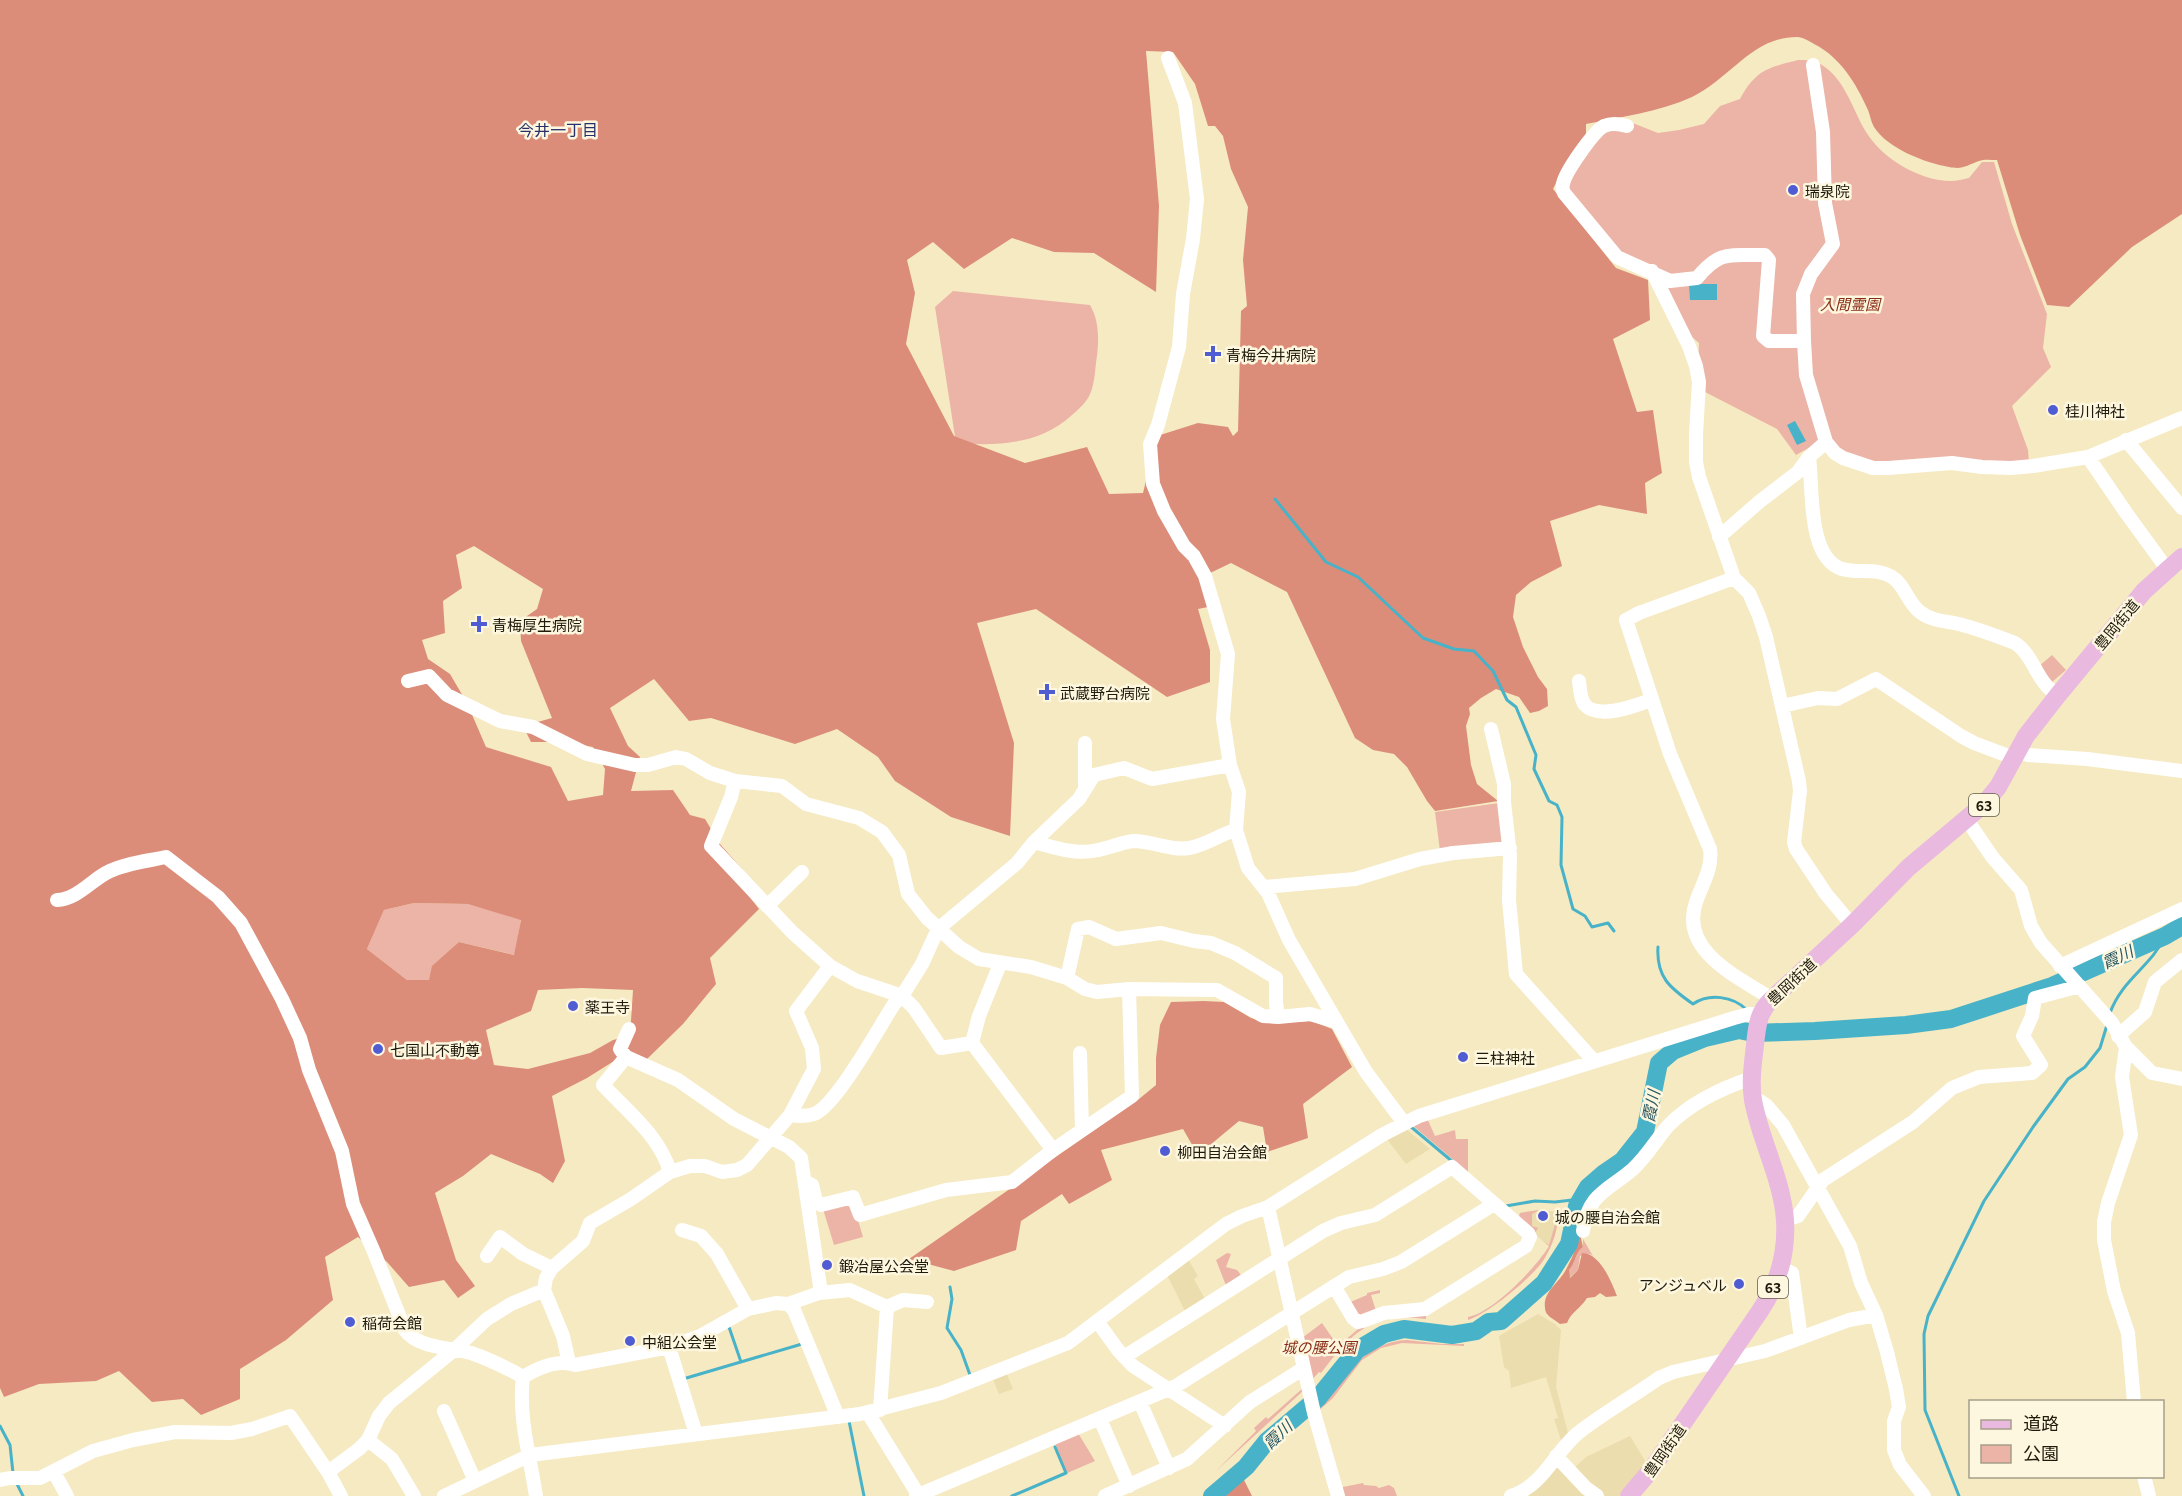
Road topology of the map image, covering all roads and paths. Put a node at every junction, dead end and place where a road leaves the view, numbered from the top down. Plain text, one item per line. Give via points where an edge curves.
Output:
1 (1168, 58) dead end
2 (1813, 65) dead end
3 (1627, 126) dead end
4 (1652, 271) junction
5 (1804, 341) junction
6 (2182, 418) edge
7 (2126, 440) junction
8 (1826, 442) junction
9 (1809, 457) junction
10 (2088, 457) junction
11 (2182, 508) edge
12 (1719, 537) junction
13 (2182, 557) edge
14 (2167, 569) junction
15 (1734, 578) junction
16 (408, 681) dead end
17 (1579, 681) dead end
18 (2058, 695) junction
19 (1651, 700) junction
20 (1782, 706) junction
21 (1491, 729) dead end
22 (1086, 743) dead end
23 (2016, 755) junction
24 (1230, 765) junction
25 (2182, 771) edge
26 (735, 781) junction
27 (1085, 789) junction
28 (1967, 820) junction
29 (1236, 830) junction
30 (1034, 842) junction
31 (1510, 848) junction
32 (802, 872) dead end
33 (1264, 887) junction
34 (57, 900) dead end
35 (767, 906) junction
36 (2182, 909) edge
37 (1852, 925) junction
38 (938, 929) junction
39 (2182, 960) edge
40 (1000, 964) junction
41 (830, 966) junction
42 (2062, 969) junction
43 (1067, 978) junction
44 (2078, 984) junction
45 (1129, 989) junction
46 (902, 996) junction
47 (1772, 999) junction
48 (1278, 1017) junction
49 (1337, 1022) junction
50 (1757, 1026) junction
51 (629, 1029) dead end
52 (2122, 1042) junction
53 (972, 1043) junction
54 (1080, 1052) dead end
55 (626, 1057) junction
56 (1594, 1061) junction
57 (2180, 1077) edge
58 (1752, 1078) junction
59 (1753, 1099) junction
60 (790, 1115) junction
61 (1404, 1123) junction
62 (1082, 1130) junction
63 (772, 1138) junction
64 (1053, 1150) junction
65 (670, 1172) junction
66 (805, 1182) junction
67 (1816, 1188) junction
68 (1494, 1204) junction
69 (1268, 1207) junction
70 (1785, 1220) junction
71 (682, 1230) dead end
72 (1583, 1231) dead end
73 (487, 1256) dead end
74 (1280, 1258) junction
75 (552, 1268) junction
76 (1780, 1268) junction
77 (1334, 1287) junction
78 (544, 1290) junction
79 (819, 1293) junction
80 (927, 1302) dead end
81 (788, 1304) junction
82 (887, 1307) junction
83 (748, 1309) junction
84 (1292, 1313) junction
85 (1876, 1315) junction
86 (1097, 1321) junction
87 (1801, 1338) junction
88 (669, 1347) junction
89 (454, 1350) junction
90 (1124, 1357) junction
91 (1727, 1359) junction
92 (568, 1363) junction
93 (1304, 1368) junction
94 (523, 1377) junction
95 (1168, 1389) junction
96 (2134, 1400) edge
97 (1140, 1402) junction
98 (444, 1411) dead end
99 (874, 1412) junction
100 (838, 1417) junction
101 (1100, 1419) junction
102 (1225, 1426) junction
103 (696, 1434) junction
104 (368, 1440) junction
105 (530, 1455) junction
106 (1556, 1456) junction
107 (1169, 1468) junction
108 (54, 1472) junction
109 (328, 1472) junction
110 (2145, 1478) edge
111 (0, 1480) edge
112 (475, 1481) junction
113 (1129, 1486) junction
114 (1918, 1494) edge
115 (67, 1496) edge
116 (341, 1496) edge
117 (414, 1496) edge
118 (444, 1496) edge
119 (536, 1496) edge
120 (917, 1496) edge
121 (1105, 1496) edge
122 (1338, 1496) edge
123 (1512, 1496) edge
124 (1597, 1496) edge
125 (1629, 1496) edge
126 (2150, 1496) edge

1 - 24 street via 1185,103 1197,199 1179,347 1150,444 1150,466 1164,512 1205,576 1228,654 1223,711
2 - 5 street via 1823,132 1825,203 1833,244 1811,274 1803,294
3 - 4 street via 1602,127 1570,168 1563,189 1617,257
4 - 5 street via 1670,281 1697,278 1723,256 1765,255 1769,260 1762,336 1769,341
4 - 12 street via 1696,366 1700,382 1696,462
5 - 8 street via 1806,375
6 - 7 street
7 - 10 street
7 - 11 street
8 - 9 street
8 - 10 street via 1843,458 1872,468 1952,463 2011,468
9 - 12 street via 1798,472
9 - 18 street via 1817,532 1829,563 1848,571 1876,571 1893,577 1919,612 2023,647 2038,676
10 - 14 street
12 - 15 street
13 - 14 main road, 豊岡街道 / 63
14 - 18 main road, 豊岡街道 / 63 via 2144,591
15 - 19 street via 1626,621
15 - 20 street via 1749,593 1760,616
16 - 26 street via 429,676 457,700 500,721 532,727 586,754 635,765 676,757
17 - 19 street via 1585,705 1592,709 1619,711
18 - 23 main road, 豊岡街道 / 63
19 - 47 street via 1710,849 1711,865 1694,908 1697,939 1725,969
20 - 23 street via 1818,698 1837,699 1876,679 1968,740
20 - 37 street via 1800,790 1796,849
21 - 31 street via 1504,784
22 - 27 street
23 - 25 street
23 - 28 main road, 豊岡街道 / 63 via 1998,787
24 - 27 street via 1152,779 1124,768 1094,775
24 - 29 street via 1239,792
26 - 35 street via 711,846
26 - 38 street via 782,786 806,804 860,818 882,832 899,855 908,894
27 - 30 street
28 - 37 main road, 豊岡街道 / 63 via 1909,867
28 - 42 street via 2021,890 2031,926
29 - 30 street via 1187,848 1131,841 1078,852
29 - 33 street via 1248,868
30 - 38 street via 1017,863
31 - 33 street via 1420,859 1355,879
31 - 56 street via 1509,900 1516,974
32 - 35 street
33 - 49 street via 1289,940
34 - 89 street via 69,898 110,871 166,857 218,897 242,923 300,1038 309,1071 342,1151 353,1204 405,1330 410,1337
35 - 41 street
36 - 42 street
37 - 47 main road, 豊岡街道 / 63
38 - 40 street via 979,959
38 - 46 street
39 - 52 street via 2155,981 2145,1012
40 - 43 street via 1031,967
40 - 53 street
41 - 46 street via 857,981
41 - 60 street via 796,1011 812,1048 814,1070
42 - 44 street
43 - 45 street via 1097,992
43 - 48 street via 1078,929 1089,927 1116,939 1161,933 1211,943 1276,978
44 - 52 street
44 - 67 street via 2035,998 2023,1036 2041,1065 2032,1074 1978,1077 1952,1088 1912,1122
45 - 48 street via 1217,990 1263,1016
45 - 62 street via 1132,1096
46 - 53 street via 941,1048
46 - 60 street via 828,1102 815,1114
47 - 50 main road, 豊岡街道 / 63
48 - 49 street via 1310,1014
49 - 61 street via 1366,1072
50 - 56 street via 1749,1014
50 - 58 main road, 豊岡街道 / 63
51 - 55 street via 620,1048
52 - 57 street via 2151,1073
52 - 96 street via 2122,1077 2131,1135 2103,1222 2114,1291 2128,1333
53 - 64 street
54 - 62 street
55 - 63 street via 678,1080 734,1119
55 - 65 street via 603,1085 653,1138 666,1157
56 - 61 street
58 - 59 main road, 豊岡街道 / 63
58 - 72 street via 1678,1116 1631,1171 1597,1197 1586,1215
59 - 67 street via 1767,1106 1780,1120
59 - 70 main road, 豊岡街道 / 63 via 1781,1193
60 - 63 street
61 - 69 street
62 - 64 street
63 - 65 street via 747,1165 737,1170 722,1172 690,1166
63 - 66 street via 801,1158
64 - 66 street via 1012,1182 946,1190 860,1215 853,1197 821,1205 816,1202 812,1185
65 - 75 street via 590,1223 584,1241
66 - 79 street
67 - 70 street via 1798,1216
67 - 85 street via 1850,1246
68 - 74 street via 1452,1167 1375,1215 1328,1228
68 - 77 street via 1407,1259 1354,1275
68 - 77 street via 1528,1233 1528,1244 1425,1309 1384,1313 1358,1322
69 - 74 street
69 - 86 street via 1226,1224
70 - 76 main road, 豊岡街道 / 63
71 - 83 street via 701,1236 717,1254
73 - 75 street via 500,1238
74 - 84 street
74 - 90 street
75 - 78 street
76 - 87 street via 1792,1273
76 - 91 main road, 豊岡街道 / 63 via 1765,1304
77 - 84 street
78 - 89 street via 487,1319
78 - 92 street via 563,1336
79 - 81 street
79 - 82 street via 850,1290
80 - 82 street via 903,1300
81 - 83 street
81 - 100 street via 794,1310
82 - 99 street
83 - 88 street via 700,1336
84 - 93 street
84 - 95 street
85 - 87 street via 1849,1320
85 - 114 street via 1898,1398 1893,1450
86 - 90 street
86 - 99 street via 1060,1347 941,1394
87 - 91 street
88 - 92 street via 575,1365
88 - 103 street
89 - 94 street via 491,1360
89 - 104 street via 389,1403
90 - 95 street
91 - 106 street via 1659,1378 1579,1433
91 - 125 main road, 豊岡街道 / 63
92 - 94 street via 540,1367
93 - 102 street via 1256,1398
93 - 122 street
94 - 105 street via 523,1419
95 - 97 street
95 - 102 street
97 - 101 street
97 - 107 street
98 - 112 street
99 - 100 street
99 - 120 street
100 - 103 street
101 - 113 street
101 - 120 street
102 - 107 street via 1198,1451
103 - 105 street
104 - 109 street
104 - 117 street via 392,1458
105 - 112 street
105 - 119 street
106 - 123 street via 1532,1485
106 - 124 street
107 - 113 street
108 - 109 street via 110,1445 163,1434 242,1431 290,1416
108 - 111 street via 40,1478
108 - 115 street
109 - 116 street
110 - 126 street
112 - 118 street
113 - 121 street

